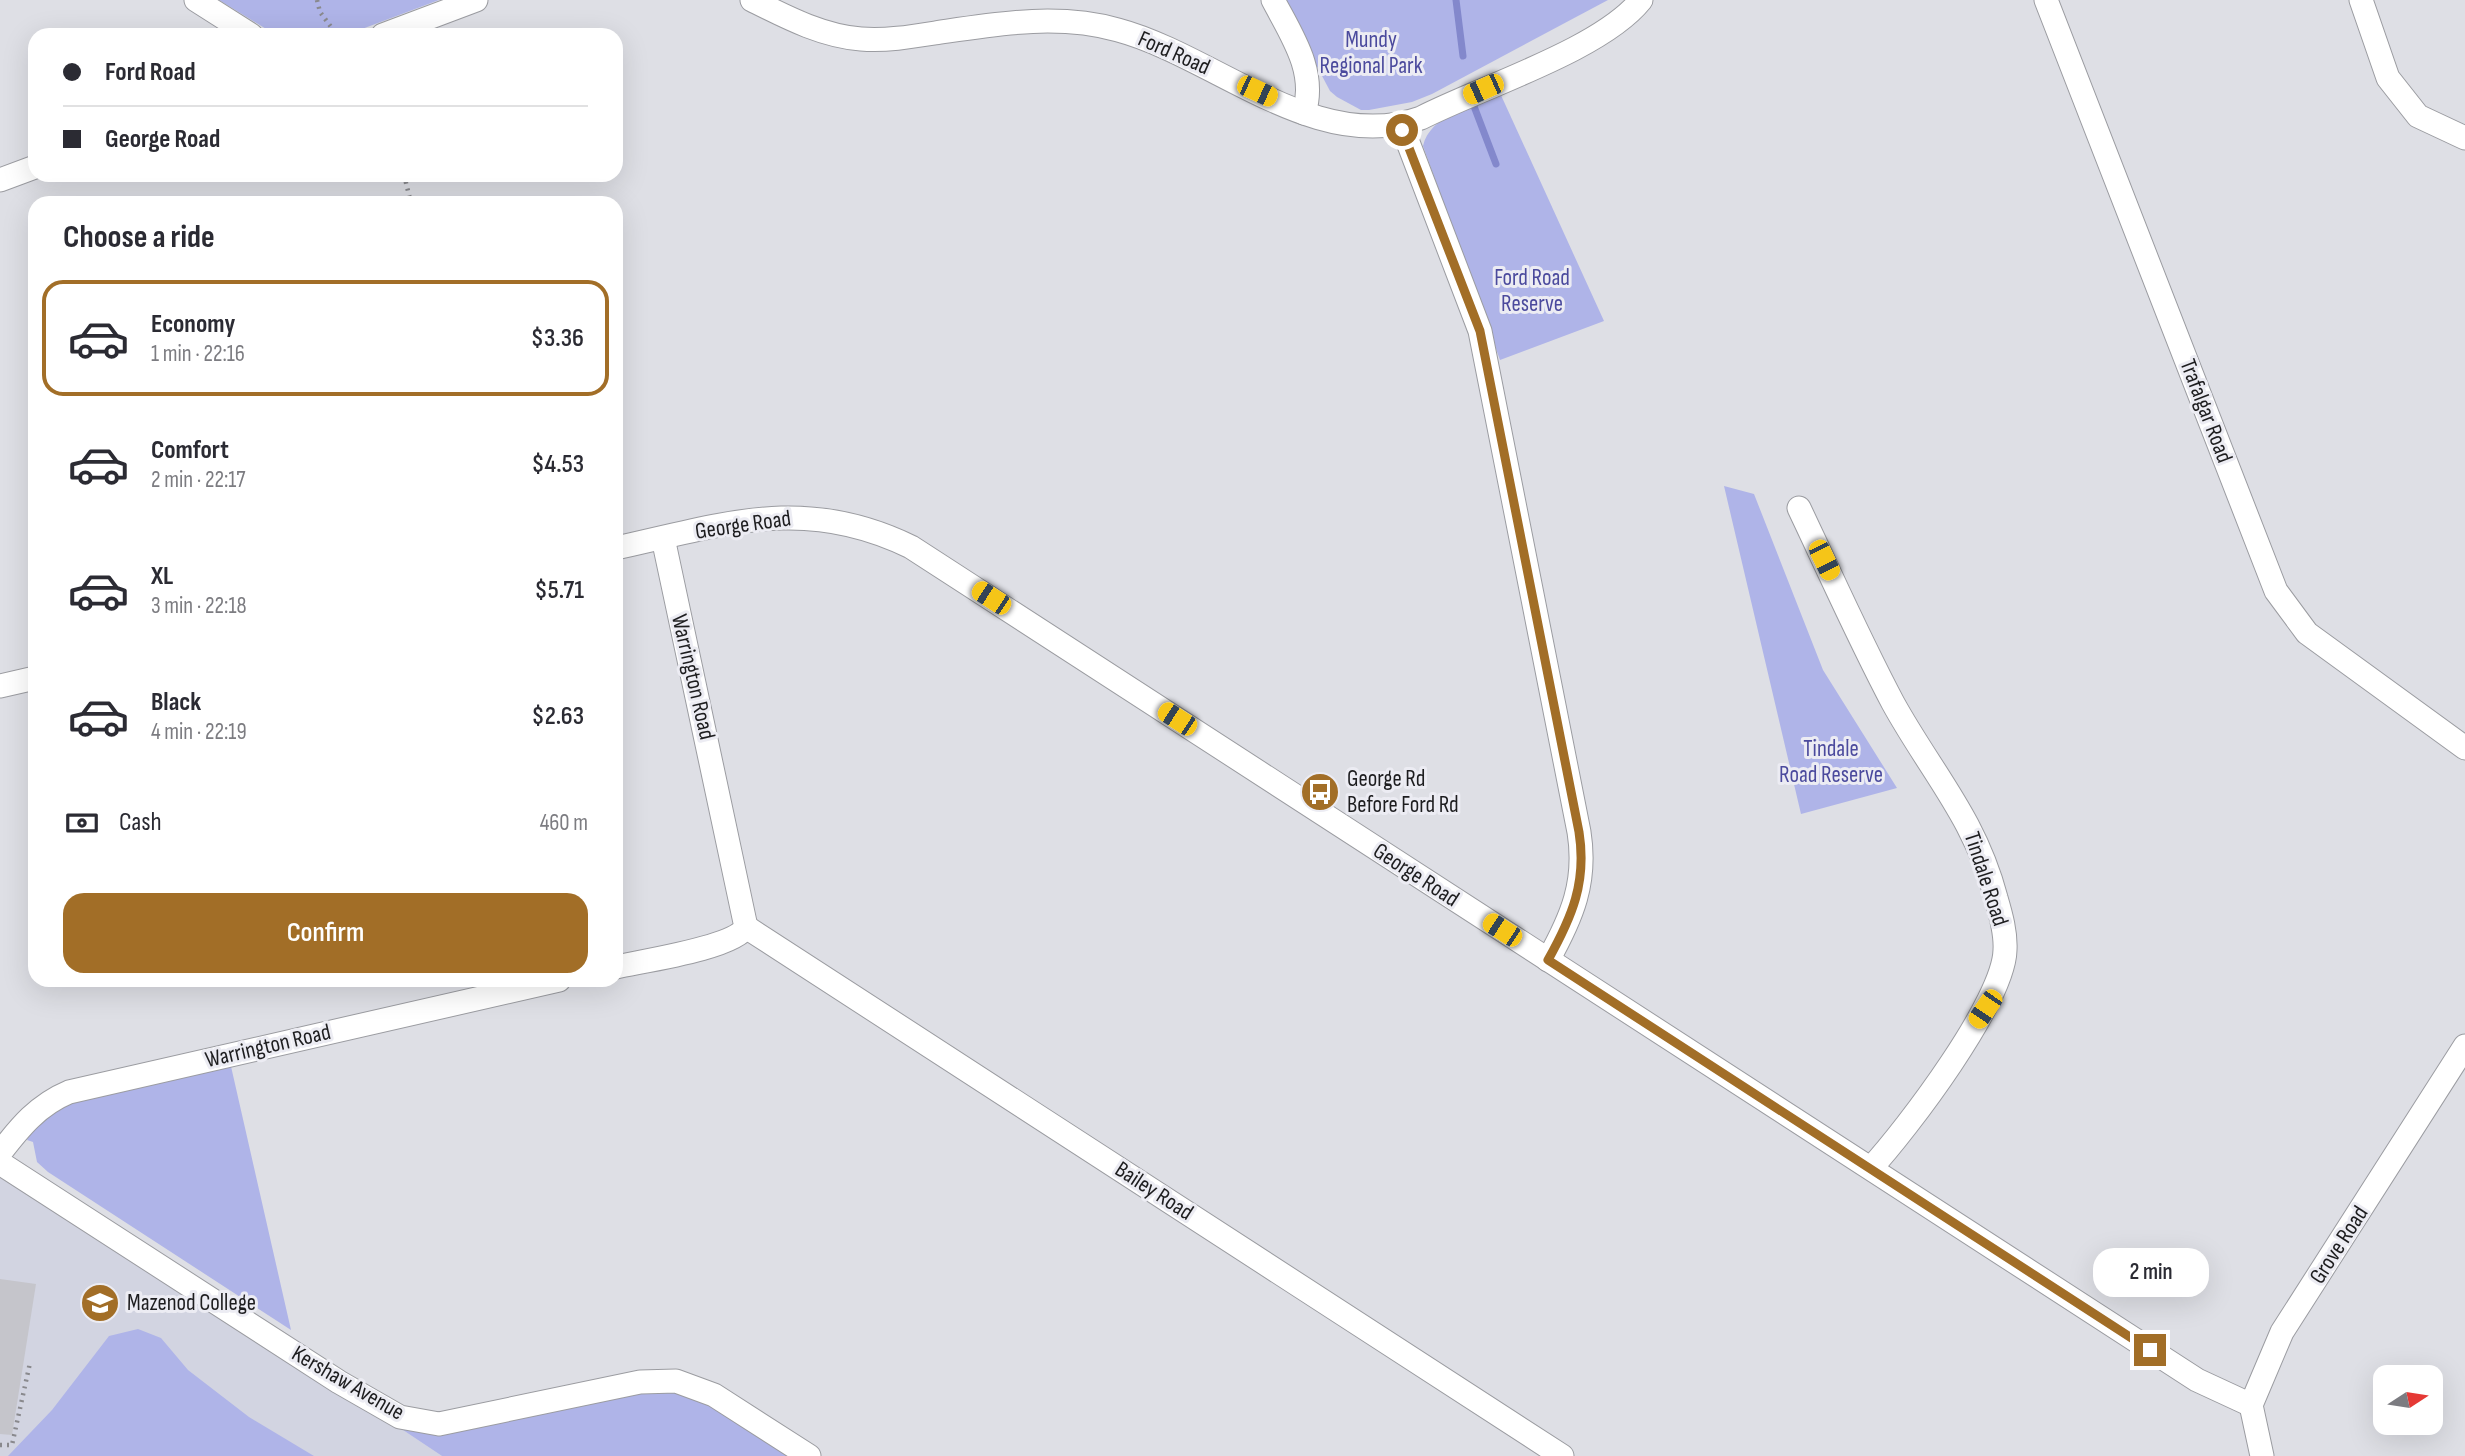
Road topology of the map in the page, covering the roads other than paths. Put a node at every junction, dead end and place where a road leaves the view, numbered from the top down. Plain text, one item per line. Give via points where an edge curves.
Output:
1 (195, 0) edge
2 (476, 0) edge
3 (752, 0) edge
4 (1273, 0) edge
5 (1641, 0) edge
6 (2046, 0) edge
7 (2361, 0) edge
8 (240, 28) edge
9 (402, 28) edge
10 (1304, 113) junction
11 (1401, 124) junction
12 (2465, 138) edge
13 (28, 170) edge
14 (0, 180) edge
15 (1799, 508) dead end
16 (663, 538) junction
17 (623, 547) edge
18 (28, 680) edge
19 (0, 686) edge
20 (2465, 747) edge
21 (746, 927) junction
22 (1548, 960) junction
23 (623, 965) edge
24 (528, 987) edge
25 (2465, 1046) edge
26 (0, 1153) edge
27 (0, 1163) edge
28 (1871, 1168) junction
29 (2251, 1405) junction
30 (809, 1456) edge
31 (1562, 1456) edge
32 (2262, 1456) edge

1 - 8 street
2 - 9 street
3 - 10 street, Ford Road via 829,34 863,40 1041,20 1093,24 1141,37
4 - 10 street via 1305,64 1309,87
5 - 11 street via 1610,30
6 - 20 street, Trafalgar Road via 2276,591 2307,634
7 - 12 street via 2388,78 2418,116
10 - 11 street, Ford Road via 1342,124
11 - 22 street via 1480,331 1579,832 1580,890 1569,923
13 - 14 street
15 - 28 street, Tindale Road via 1894,705 1976,837 2005,939 1999,979 1985,1009 1905,1130
16 - 17 street, George Road
16 - 21 street, Warrington Road
16 - 22 street, George Road via 735,522 792,516 846,522 890,537 929,557
18 - 19 street
21 - 23 street via 719,943
21 - 31 street, Bailey Road
22 - 28 street, George Road
24 - 26 street, Warrington Road via 69,1092 27,1118
25 - 29 street, Grove Road via 2282,1332
27 - 30 street, Kershaw Avenue via 338,1382 400,1417 439,1424 640,1382 676,1381 714,1395
28 - 29 street, George Road via 2197,1380
29 - 32 street

